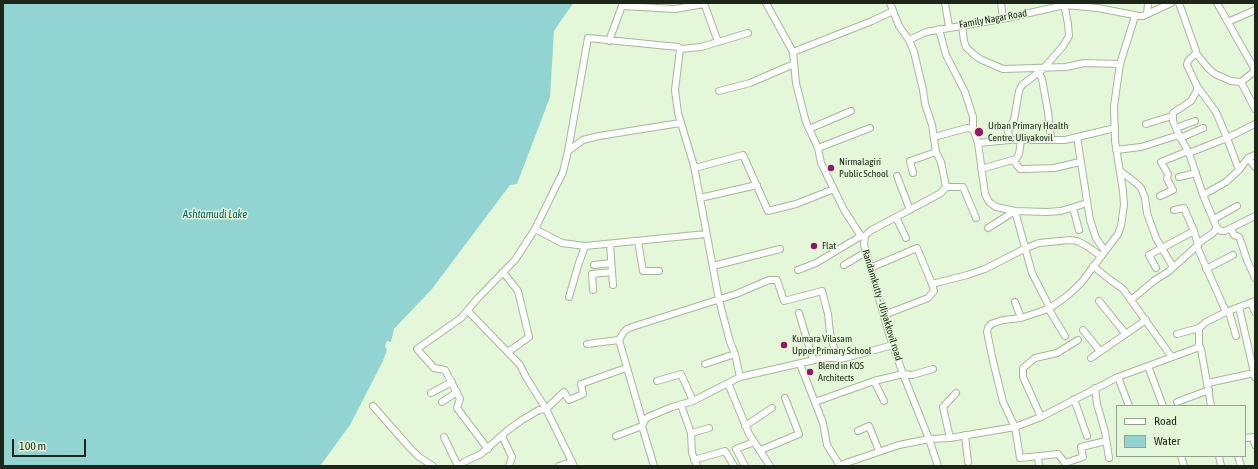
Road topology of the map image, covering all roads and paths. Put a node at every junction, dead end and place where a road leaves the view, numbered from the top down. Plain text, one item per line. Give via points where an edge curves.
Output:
1 (704, 3) edge
2 (766, 3) edge
3 (890, 3) edge
4 (945, 3) edge
5 (1001, 3) edge
6 (1148, 3) edge
7 (1171, 3) edge
8 (1179, 3) edge
9 (1217, 3) edge
10 (1065, 4) edge
11 (623, 5) edge
12 (1255, 10) edge
13 (893, 11) junction
14 (1147, 14) junction
15 (1135, 16) junction
16 (1003, 18) junction
17 (1228, 22) junction
18 (962, 25) junction
19 (950, 27) junction
20 (939, 29) junction
21 (748, 33) dead end
22 (909, 40) junction
23 (609, 41) junction
24 (718, 42) junction
25 (680, 49) junction
26 (793, 52) junction
27 (1196, 53) junction
28 (794, 64) junction
29 (1120, 64) junction
30 (1046, 66) junction
31 (1255, 70) edge
32 (1039, 73) junction
33 (1241, 82) junction
34 (1197, 86) junction
35 (719, 90) dead end
36 (1255, 109) edge
37 (851, 111) dead end
38 (1172, 116) junction
39 (1195, 121) dead end
40 (680, 123) junction
41 (1146, 124) dead end
42 (1255, 124) edge
43 (870, 128) dead end
44 (1114, 128) junction
45 (1176, 128) junction
46 (1203, 128) dead end
47 (809, 129) junction
48 (973, 129) junction
49 (934, 137) junction
50 (1077, 137) junction
51 (1180, 137) junction
52 (1227, 138) junction
53 (1051, 139) junction
54 (1010, 140) junction
55 (1021, 140) junction
56 (978, 143) junction
57 (818, 148) junction
58 (1116, 150) junction
59 (568, 151) junction
60 (936, 152) junction
61 (1189, 152) junction
62 (1255, 155) edge
63 (1248, 158) junction
64 (1014, 160) junction
65 (1080, 162) junction
66 (1255, 167) edge
67 (695, 168) junction
68 (982, 169) junction
69 (1239, 170) junction
70 (1120, 171) junction
71 (913, 173) dead end
72 (1196, 173) junction
73 (897, 176) dead end
74 (1179, 177) dead end
75 (757, 185) junction
76 (946, 187) junction
77 (834, 189) junction
78 (1203, 195) junction
79 (1160, 196) dead end
80 (700, 198) junction
81 (1087, 203) junction
82 (1236, 206) dead end
83 (1073, 208) junction
84 (910, 210) junction
85 (1174, 210) dead end
86 (1015, 211) junction
87 (1255, 216) edge
88 (896, 217) junction
89 (976, 218) dead end
90 (1214, 219) junction
91 (988, 228) dead end
92 (1217, 228) junction
93 (535, 229) junction
94 (1231, 229) junction
95 (1079, 230) dead end
96 (1194, 231) junction
97 (706, 234) junction
98 (863, 236) junction
99 (906, 238) dead end
100 (638, 242) junction
101 (610, 244) junction
102 (1198, 245) junction
103 (585, 246) junction
104 (1161, 247) junction
105 (1026, 248) junction
106 (780, 249) dead end
107 (1105, 251) junction
108 (866, 252) junction
109 (1233, 255) dead end
110 (1101, 256) junction
111 (611, 263) junction
112 (594, 264) dead end
113 (844, 265) dead end
114 (713, 266) junction
115 (1093, 266) junction
116 (870, 268) junction
117 (1156, 268) dead end
118 (1173, 268) junction
119 (1206, 269) junction
120 (798, 270) dead end
121 (659, 271) dead end
122 (503, 272) junction
123 (612, 272) junction
124 (1255, 278) edge
125 (932, 284) junction
126 (613, 285) dead end
127 (594, 290) dead end
128 (569, 297) dead end
129 (719, 300) junction
130 (1132, 300) junction
131 (1099, 301) dead end
132 (1015, 302) dead end
133 (1253, 302) edge
134 (1049, 308) junction
135 (1239, 308) junction
136 (468, 311) junction
137 (1228, 312) junction
138 (1255, 312) edge
139 (800, 313) dead end
140 (884, 315) junction
141 (1021, 318) junction
142 (1146, 320) junction
143 (1199, 328) junction
144 (1083, 330) dead end
145 (1126, 333) junction
146 (1177, 334) dead end
147 (1066, 336) dead end
148 (1236, 336) dead end
149 (619, 340) junction
150 (1078, 340) dead end
151 (587, 344) dead end
152 (893, 345) junction
153 (1199, 345) junction
154 (1100, 351) junction
155 (508, 352) junction
156 (736, 354) junction
157 (1171, 356) junction
158 (837, 358) junction
159 (1091, 358) dead end
160 (813, 360) junction
161 (705, 364) dead end
162 (800, 364) junction
163 (1148, 366) junction
164 (626, 368) junction
165 (933, 368) dead end
166 (903, 374) junction
167 (1255, 375) edge
168 (740, 377) junction
169 (1118, 377) junction
170 (656, 381) dead end
171 (874, 381) junction
172 (452, 382) junction
173 (728, 383) junction
174 (1208, 383) junction
175 (1095, 388) junction
176 (1209, 390) junction
177 (457, 392) junction
178 (431, 393) dead end
179 (956, 393) dead end
180 (786, 398) dead end
181 (1074, 399) junction
182 (693, 401) junction
183 (884, 401) dead end
184 (442, 402) dead end
185 (815, 402) junction
186 (1177, 402) dead end
187 (681, 405) junction
188 (1129, 405) edge
189 (1163, 405) edge
190 (1211, 405) edge
191 (373, 406) dead end
192 (546, 408) junction
193 (772, 408) dead end
194 (1041, 417) junction
195 (642, 425) junction
196 (745, 426) junction
197 (1015, 427) junction
198 (709, 428) dead end
199 (858, 430) dead end
200 (691, 433) junction
201 (502, 436) junction
202 (616, 436) dead end
203 (965, 436) junction
204 (1087, 436) dead end
205 (444, 437) dead end
206 (1254, 437) edge
207 (950, 438) junction
208 (929, 439) junction
209 (1106, 441) junction
210 (754, 442) junction
211 (1255, 445) edge
212 (488, 449) junction
213 (761, 450) junction
214 (879, 451) junction
215 (1038, 456) junction
216 (1109, 458) dead end
217 (968, 462) dead end
218 (695, 463) edge
219 (573, 464) edge
220 (847, 464) edge
221 (433, 466) edge
222 (458, 466) edge
223 (510, 466) edge
224 (559, 466) edge
225 (654, 466) edge
226 (734, 466) edge
227 (745, 466) edge
228 (770, 466) edge
229 (840, 466) edge
230 (938, 466) edge
231 (1039, 466) edge

1 - 11 street via 675,8
1 - 24 street
2 - 26 street
3 - 13 street
4 - 19 street
5 - 16 street
6 - 14 street
7 - 14 street, Family Nagar Road
8 - 27 street
9 - 17 street
10 - 15 street, Family Nagar Road
10 - 16 street, Family Nagar Road
10 - 30 street via 1069,36
11 - 23 street
12 - 17 street
13 - 22 street
13 - 26 street
14 - 15 street, Family Nagar Road
15 - 29 street
16 - 18 street, Family Nagar Road
17 - 31 street
18 - 19 street, Family Nagar Road
18 - 30 street via 966,47 980,59 1003,69
19 - 20 street, Family Nagar Road
20 - 22 street, Family Nagar Road
20 - 48 street via 946,55 965,92 973,117
21 - 24 street
22 - 49 street
23 - 25 street
23 - 59 street via 588,38
24 - 25 street
25 - 40 street via 675,90
26 - 28 street
27 - 33 street via 1215,74 1231,82
27 - 34 street via 1187,65
28 - 35 street via 750,83
28 - 47 street
29 - 30 street
29 - 44 street via 1114,106
30 - 32 street
31 - 33 street
32 - 53 street
32 - 54 street via 1022,85 1019,91 1014,120 1008,130
33 - 36 street
34 - 38 street via 1193,98
34 - 52 street via 1216,112
37 - 47 street
38 - 41 street
38 - 45 street
39 - 45 street
40 - 59 street via 583,140
40 - 67 street
42 - 52 street
43 - 57 street
44 - 50 street
44 - 58 street
45 - 51 street
46 - 51 street
47 - 57 street
48 - 49 street via 967,128
48 - 56 street
49 - 60 street
50 - 53 street
50 - 65 street
51 - 58 street via 1141,147
51 - 61 street
52 - 61 street
52 - 69 street
53 - 55 street
54 - 55 street
54 - 56 street
55 - 64 street via 1019,154
56 - 68 street
57 - 77 street via 821,163
58 - 70 street
59 - 93 street via 563,172
60 - 71 street via 910,161
60 - 76 street via 941,162
61 - 72 street
61 - 79 street via 1161,162 1173,190
62 - 63 street
63 - 66 street
63 - 69 street
64 - 65 street via 1020,169 1054,168
64 - 68 street
65 - 81 street
67 - 75 street via 743,155
67 - 80 street
68 - 86 street via 985,194 989,202 996,207
69 - 78 street via 1226,182
70 - 104 street via 1141,188 1147,213
70 - 107 street via 1124,191 1121,226
72 - 74 street
72 - 78 street
73 - 84 street
75 - 77 street via 768,212
75 - 80 street
76 - 84 street, Randamkutty - Uliyakkovil road via 941,193
76 - 89 street via 963,187
77 - 98 street via 844,210
78 - 90 street
80 - 97 street
81 - 83 street
81 - 107 street via 1093,231
82 - 90 street
83 - 86 street via 1047,212
83 - 95 street
84 - 88 street, Randamkutty - Uliyakkovil road
85 - 96 street via 1184,208
86 - 91 street
86 - 105 street
87 - 94 street
88 - 98 street, Randamkutty - Uliyakkovil road
88 - 99 street
90 - 92 street
92 - 94 street via 1221,231
92 - 102 street
93 - 103 street via 562,243
93 - 122 street via 515,260
94 - 124 street via 1234,235 1239,237
96 - 102 street
96 - 104 street
97 - 100 street
97 - 114 street
98 - 108 street, Randamkutty - Uliyakkovil road
98 - 120 street via 816,263
100 - 101 street
100 - 121 street via 643,271
101 - 103 street
101 - 111 street
102 - 118 street
102 - 119 street via 1198,253
103 - 128 street
104 - 117 street via 1149,255
104 - 118 street
105 - 110 street via 1039,243 1073,240
105 - 125 street via 985,269
105 - 134 street via 1032,273
106 - 114 street
107 - 110 street
108 - 113 street
108 - 116 street, Randamkutty - Uliyakkovil road
109 - 119 street
110 - 115 street
111 - 112 street
111 - 123 street
114 - 129 street
115 - 130 street via 1124,289
115 - 134 street via 1068,296
116 - 125 street via 917,248
116 - 140 street, Randamkutty - Uliyakkovil road
118 - 130 street
119 - 137 street
122 - 136 street
122 - 155 street via 518,291 530,337
123 - 126 street
123 - 127 street via 592,274
125 - 140 street via 934,291 928,298
129 - 149 street via 627,329
129 - 156 street via 730,342
129 - 158 street via 774,279 777,280 784,301 822,292
130 - 142 street
131 - 145 street
132 - 141 street
133 - 135 street
133 - 138 street
134 - 141 street
134 - 147 street
135 - 137 street
135 - 167 street
136 - 155 street
136 - 172 street via 417,349 434,368 445,370
137 - 143 street
137 - 148 street
139 - 160 street
140 - 152 street, Randamkutty - Uliyakkovil road
141 - 197 street via 990,324 987,332 1003,402
142 - 145 street
142 - 157 street
143 - 146 street
143 - 153 street
144 - 154 street
145 - 154 street
149 - 151 street
149 - 164 street
150 - 194 street via 1057,352 1035,358 1023,368 1023,376
152 - 158 street
152 - 166 street, Randamkutty - Uliyakkovil road
153 - 157 street via 1191,351
153 - 174 street
154 - 159 street
155 - 192 street via 520,365
156 - 161 street
156 - 168 street
157 - 163 street
158 - 160 street
160 - 162 street
162 - 168 street
162 - 185 street
163 - 169 street
163 - 189 street
164 - 192 street via 581,384 583,394 569,400 564,392
164 - 195 street
165 - 166 street via 912,376
166 - 171 street
166 - 208 street, Randamkutty - Uliyakkovil road
167 - 174 street
168 - 173 street
169 - 175 street
169 - 188 street
170 - 182 street via 681,374
171 - 183 street
171 - 185 street
172 - 177 street
172 - 178 street
173 - 182 street
173 - 196 street
174 - 176 street
175 - 181 street
175 - 209 street
176 - 186 street
176 - 190 street
177 - 184 street
177 - 212 street via 460,399 457,408
179 - 207 street via 943,407
180 - 213 street via 799,434
181 - 194 street
181 - 204 street
182 - 187 street
185 - 229 street via 828,445
187 - 195 street via 648,417
187 - 200 street
191 - 221 street via 419,457
192 - 201 street via 522,420
192 - 219 street
193 - 196 street
194 - 197 street
195 - 202 street
195 - 225 street
196 - 210 street
197 - 203 street
197 - 215 street via 1020,458
198 - 200 street
199 - 214 street via 869,426
200 - 218 street
201 - 212 street
201 - 223 street via 512,457
203 - 207 street
203 - 217 street
205 - 222 street
206 - 211 street
207 - 208 street
208 - 214 street
208 - 230 street, Randamkutty - Uliyakkovil road
209 - 215 street via 1081,447 1083,457 1065,463 1058,454
209 - 216 street
210 - 213 street
210 - 227 street via 736,449
212 - 222 street
213 - 228 street
214 - 220 street
215 - 231 street
218 - 226 street via 725,451
219 - 224 street
220 - 229 street

